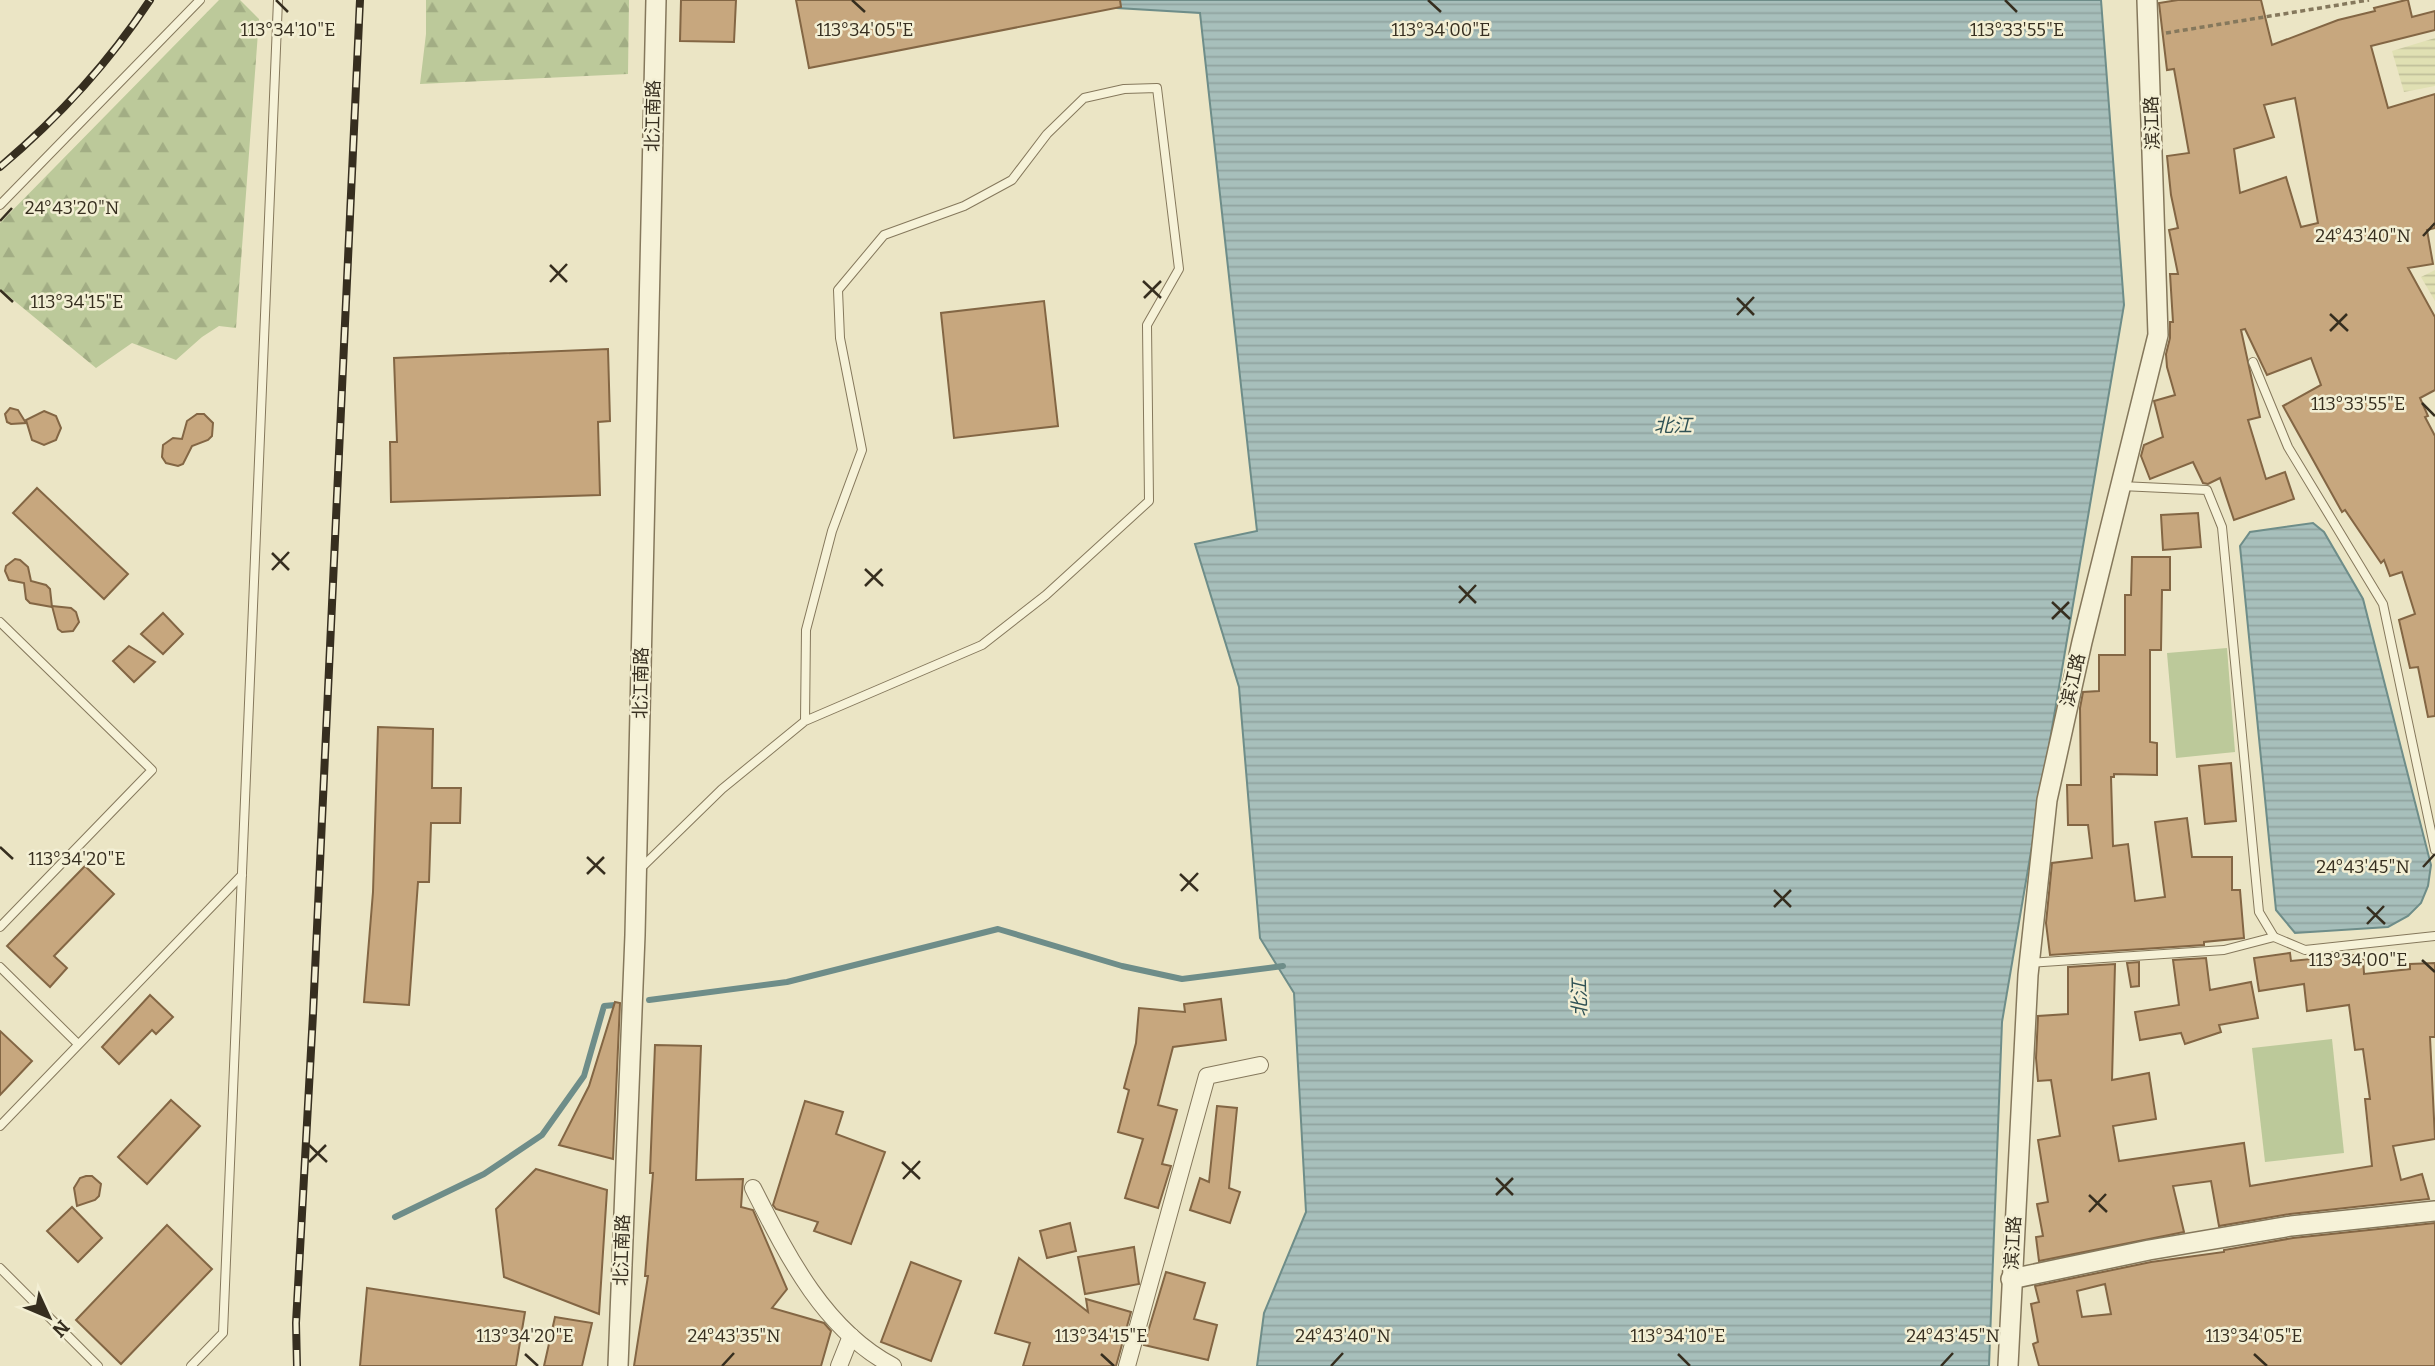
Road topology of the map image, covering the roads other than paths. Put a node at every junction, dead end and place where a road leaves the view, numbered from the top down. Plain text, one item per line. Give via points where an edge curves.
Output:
1 (200, 0) edge
2 (278, 0) edge
3 (656, 0) edge
4 (2147, 0) edge
5 (0, 205) edge
6 (2253, 362) dead end
7 (2121, 486) junction
8 (0, 622) edge
9 (805, 721) junction
10 (2435, 849) edge
11 (636, 872) junction
12 (242, 875) junction
13 (0, 927) edge
14 (2435, 936) edge
15 (2274, 937) junction
16 (2029, 963) junction
17 (0, 967) edge
18 (78, 1044) junction
19 (1260, 1065) dead end
20 (0, 1126) edge
21 (753, 1188) dead end
22 (2435, 1211) edge
23 (0, 1268) edge
24 (2011, 1279) junction
25 (851, 1336) junction
26 (98, 1366) edge
27 (191, 1366) edge
28 (618, 1366) edge
29 (839, 1366) edge
30 (893, 1366) edge
31 (1127, 1366) edge
32 (2008, 1366) edge

1 - 5 lane
2 - 12 lane
3 - 11 street, 北江南路
4 - 7 street, 滨江路 via 2158,335
6 - 10 lane via 2288,446 2383,604
7 - 15 lane via 2207,490 2222,527 2259,912
7 - 16 street, 滨江路 via 2047,800
8 - 13 lane via 152,770
9 - 9 lane via 806,630 832,531 862,450 840,338 838,290 884,235 964,206 1012,180 1047,134 1084,98 1157,88 1179,269 1147,325 1149,502 1046,595 982,645
9 - 11 lane via 722,789
11 - 28 street, 北江南路
12 - 18 lane
12 - 27 lane via 223,1333
14 - 15 lane via 2305,950
15 - 16 lane via 2224,950
16 - 24 street, 滨江路
17 - 18 lane
18 - 20 lane
19 - 31 street via 1207,1076
21 - 25 street via 788,1258
22 - 24 street via 2291,1226
23 - 26 lane
24 - 32 street, 滨江路
25 - 29 street
25 - 30 street

